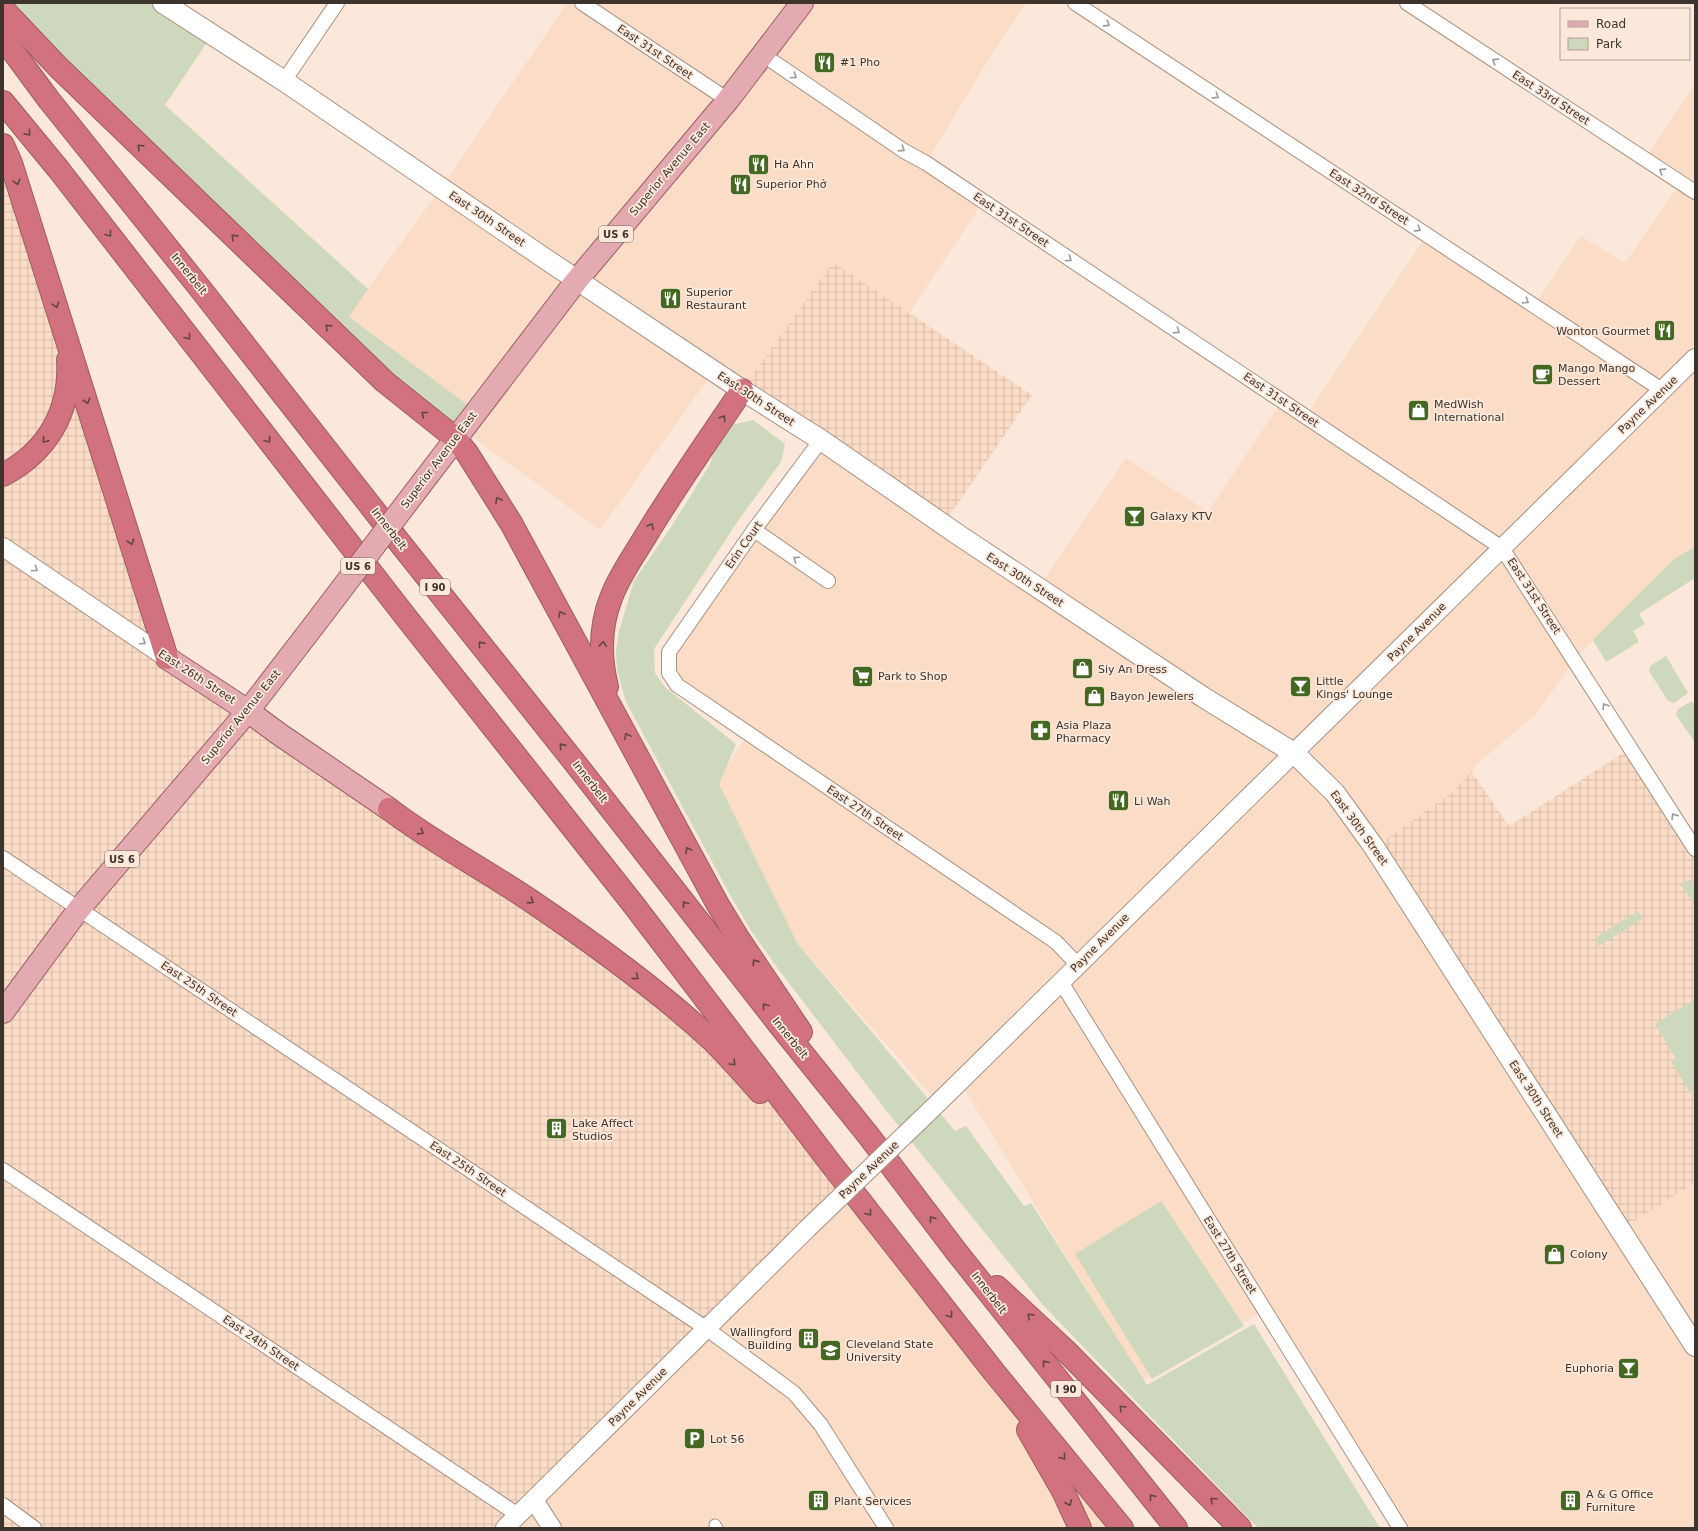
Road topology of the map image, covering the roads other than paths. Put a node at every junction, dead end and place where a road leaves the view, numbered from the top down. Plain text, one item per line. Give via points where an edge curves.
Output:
1 (163, 3) edge
2 (336, 3) edge
3 (582, 3) edge
4 (802, 3) edge
5 (1075, 3) edge
6 (1407, 3) edge
7 (3, 9) edge
8 (3, 38) edge
9 (762, 54) junction
10 (284, 81) junction
11 (728, 100) junction
12 (3, 102) edge
13 (3, 145) edge
14 (1695, 192) edge
15 (578, 280) junction
16 (67, 337) junction
17 (1695, 359) edge
18 (742, 390) junction
19 (1662, 390) junction
20 (455, 438) junction
21 (821, 440) junction
22 (3, 475) edge
23 (754, 530) junction
24 (3, 547) edge
25 (1502, 548) junction
26 (828, 581) dead end
27 (669, 652) joint
28 (167, 658) junction
29 (613, 710) junction
30 (248, 711) junction
31 (1294, 753) junction
32 (389, 809) joint
33 (1695, 849) edge
34 (3, 858) edge
35 (79, 909) junction
36 (1078, 965) junction
37 (1061, 982) junction
38 (3, 1012) edge
39 (868, 1135) junction
40 (828, 1160) junction
41 (3, 1170) edge
42 (955, 1250) junction
43 (707, 1329) junction
44 (1693, 1338) edge
45 (994, 1372) junction
46 (534, 1500) junction
47 (3, 1505) edge
48 (518, 1515) junction
49 (34, 1528) edge
50 (505, 1528) edge
51 (552, 1528) edge
52 (886, 1528) edge
53 (1080, 1528) edge
54 (1122, 1528) edge
55 (1176, 1528) edge
56 (1240, 1528) edge
57 (1400, 1528) edge

1 - 10 main road, East 30th Street
2 - 10 street
3 - 11 street, East 31st Street
4 - 9 main road, Superior Avenue East / US 6
5 -> 19 street, East 32nd Street
14 -> 6 street, East 33rd Street
20 -> 7 highway via 385,382 58,67
39 -> 8 highway, Innerbelt / I 90 via 49,100
9 - 11 main road, Superior Avenue East / US 6
9 -> 25 street, East 31st Street
10 - 15 main road, East 30th Street
11 - 15 main road, Superior Avenue East / US 6
12 -> 40 highway via 59,170 628,898
13 -> 16 highway
15 - 18 main road, East 30th Street
15 - 20 main road, Superior Avenue East / US 6
16 -> 22 highway via 69,377 66,397 58,419 48,438 31,456
16 -> 28 highway
17 - 19 street, Payne Avenue
18 - 21 main road, East 30th Street
29 -> 18 highway via 603,671 602,646 604,624 611,598 658,515
19 - 25 street, Payne Avenue
29 -> 20 highway via 488,484
20 - 30 main road, Superior Avenue East / US 6, bridge
21 - 23 street, Erin Court
21 - 31 main road, East 30th Street via 991,557 1203,697
26 -> 23 street
23 - 27 street, Erin Court
24 -> 28 street, East 26th Street
25 - 31 street, Payne Avenue
33 -> 25 street, East 31st Street
27 - 36 street, East 27th Street via 669,673 677,685 1056,942
28 - 30 main road, East 26th Street
39 -> 29 highway via 722,911
30 - 32 main road, East 26th Street
30 - 35 main road, Superior Avenue East / US 6
31 - 36 street, Payne Avenue
31 - 44 main road, East 30th Street via 1336,793 1374,847
32 -> 40 highway via 533,902 665,999 713,1042
34 - 35 street, East 25th Street
35 - 38 main road, Superior Avenue East / US 6
35 - 43 street, East 25th Street
36 - 37 street, Payne Avenue
37 - 43 street, Payne Avenue, bridge
37 - 57 street, East 27th Street
42 -> 39 highway, Innerbelt / I 90
40 -> 45 highway
41 - 48 street, East 24th Street
55 -> 42 highway, Innerbelt / I 90
56 -> 42 highway via 1033,1319
43 - 46 street, Payne Avenue
43 - 52 street, East 25th Street via 794,1393 821,1425
45 -> 53 highway via 1063,1491
45 -> 54 highway
46 - 48 street, Payne Avenue
46 - 51 street
47 - 49 street
48 - 50 street, Payne Avenue

